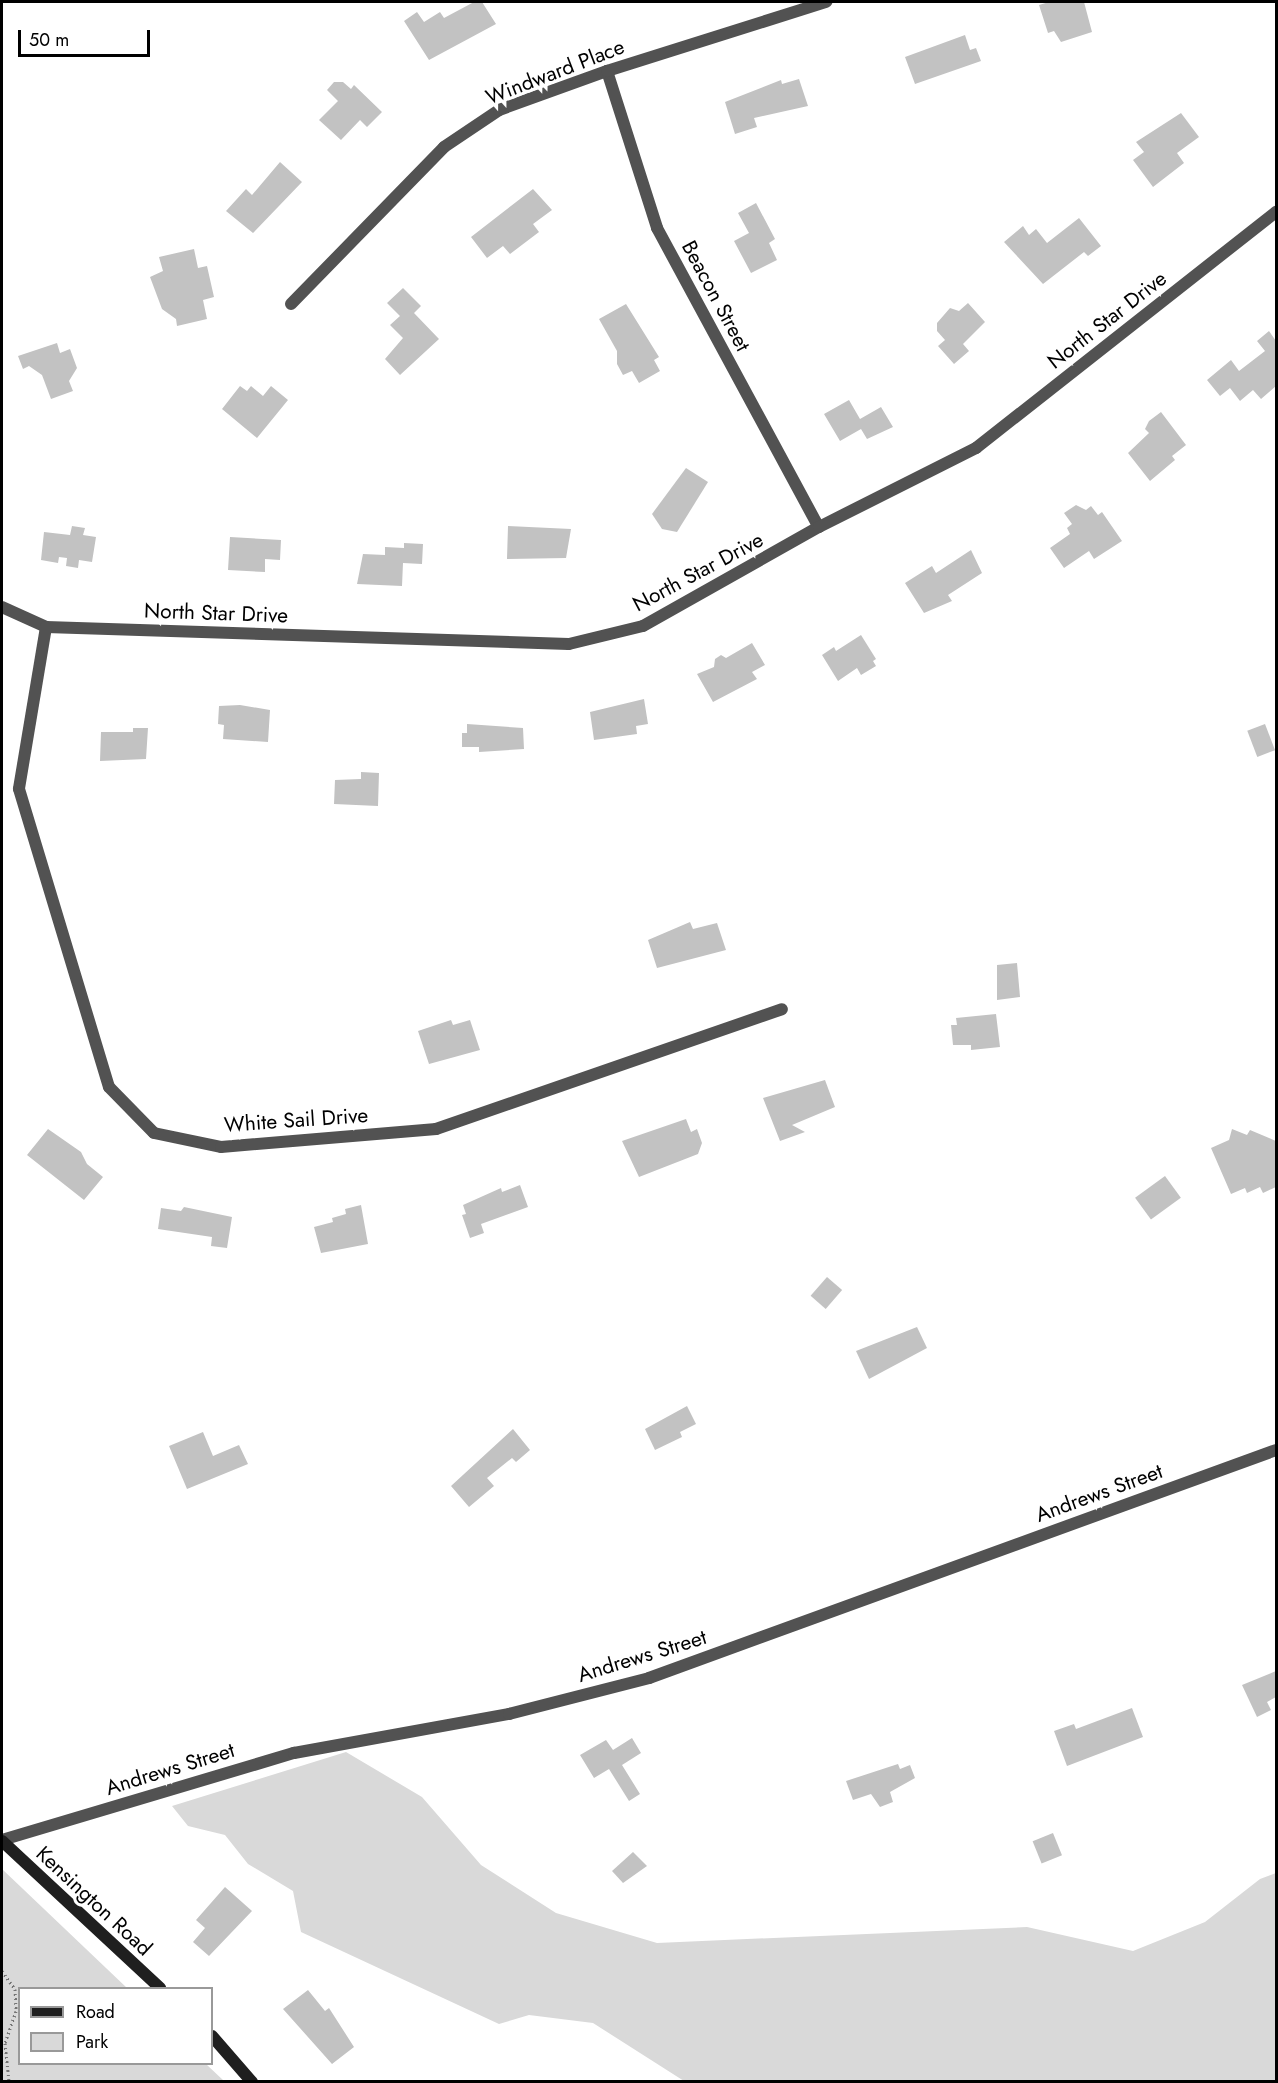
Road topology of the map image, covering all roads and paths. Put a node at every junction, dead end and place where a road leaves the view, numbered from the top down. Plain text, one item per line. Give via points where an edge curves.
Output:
1 (826, 2) edge
2 (607, 71) junction
3 (1276, 212) edge
4 (291, 304) dead end
5 (819, 527) junction
6 (2, 607) edge
7 (46, 627) junction
8 (782, 1009) dead end
9 (1276, 1450) edge
10 (2, 1841) edge
11 (2, 1971) edge
12 (158, 1987) edge
13 (213, 2037) edge
14 (9, 2082) edge
15 (252, 2082) edge

1 - 2 street, Windward Place
2 - 4 street, Windward Place via 499,110 444,147
2 - 5 street, Beacon Street via 657,228
3 - 5 street, North Star Drive via 976,448
5 - 7 street, North Star Drive via 643,626 569,644
6 - 7 street, North Star Drive
7 - 8 street, White Sail Drive via 19,789 109,1087 154,1133 221,1147 435,1129
9 - 10 street, Andrews Street via 649,1678 509,1714 294,1753
10 - 12 main road, Kensington Road
11 - 14 path via 15,1989 16,2011 4,2043
13 - 15 main road

